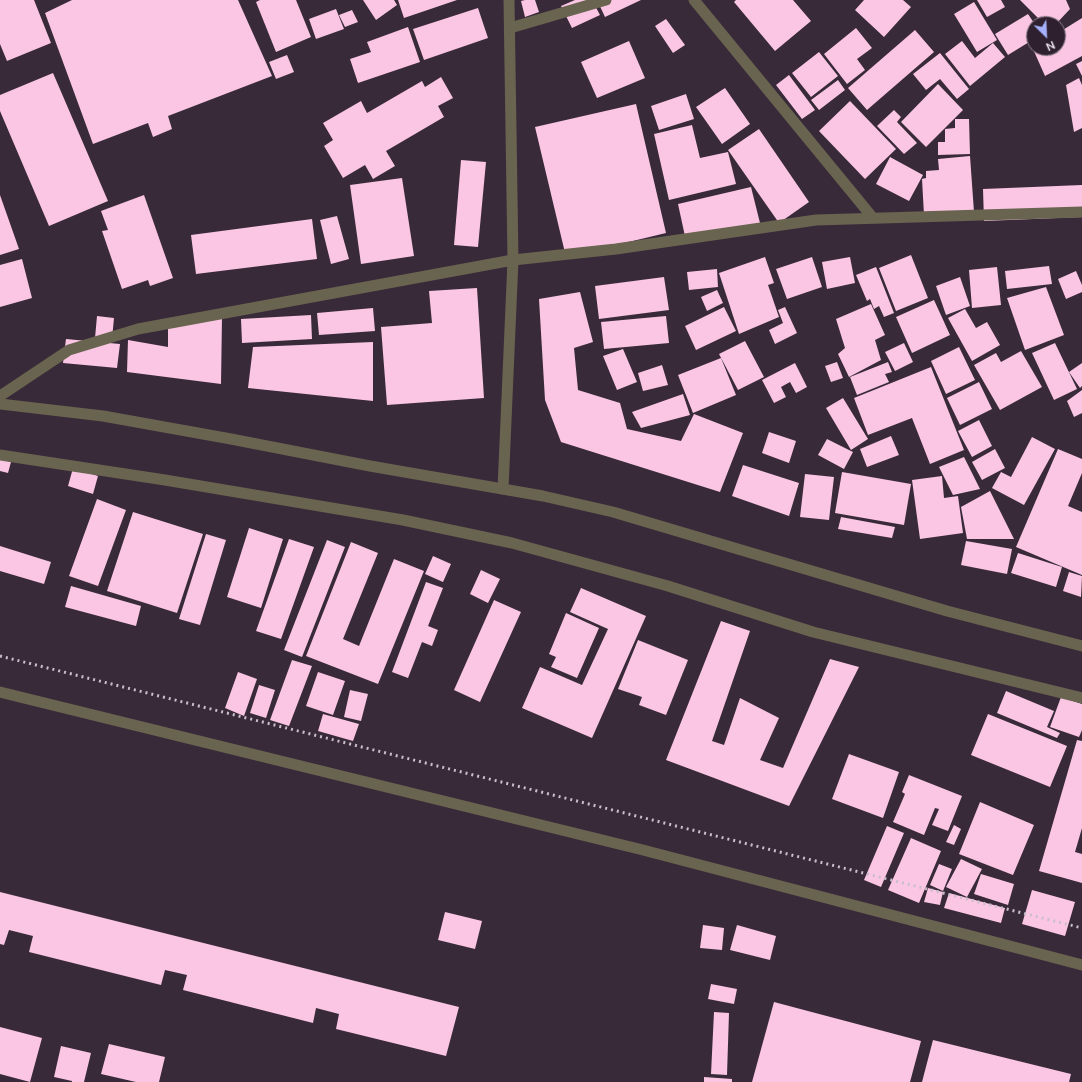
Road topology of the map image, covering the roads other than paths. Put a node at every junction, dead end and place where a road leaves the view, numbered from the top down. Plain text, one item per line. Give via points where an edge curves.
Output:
1 (509, 0) edge
2 (606, 0) edge
3 (694, 0) edge
4 (510, 28) junction
5 (1082, 212) edge
6 (873, 218) junction
7 (513, 260) junction
8 (0, 396) edge
9 (0, 404) edge
10 (0, 455) edge
11 (503, 489) junction
12 (1082, 646) edge
13 (0, 692) edge
14 (1082, 698) edge
15 (1082, 965) edge

1 - 4 street
2 - 4 street
3 - 6 street
4 - 7 street
5 - 6 street
6 - 7 street via 816,220 616,249
7 - 8 street via 138,329 69,350
7 - 11 street
9 - 11 street via 103,416
10 - 14 street via 403,520 512,543 668,586 813,632
11 - 12 street via 613,512 947,611
13 - 15 street via 643,850

